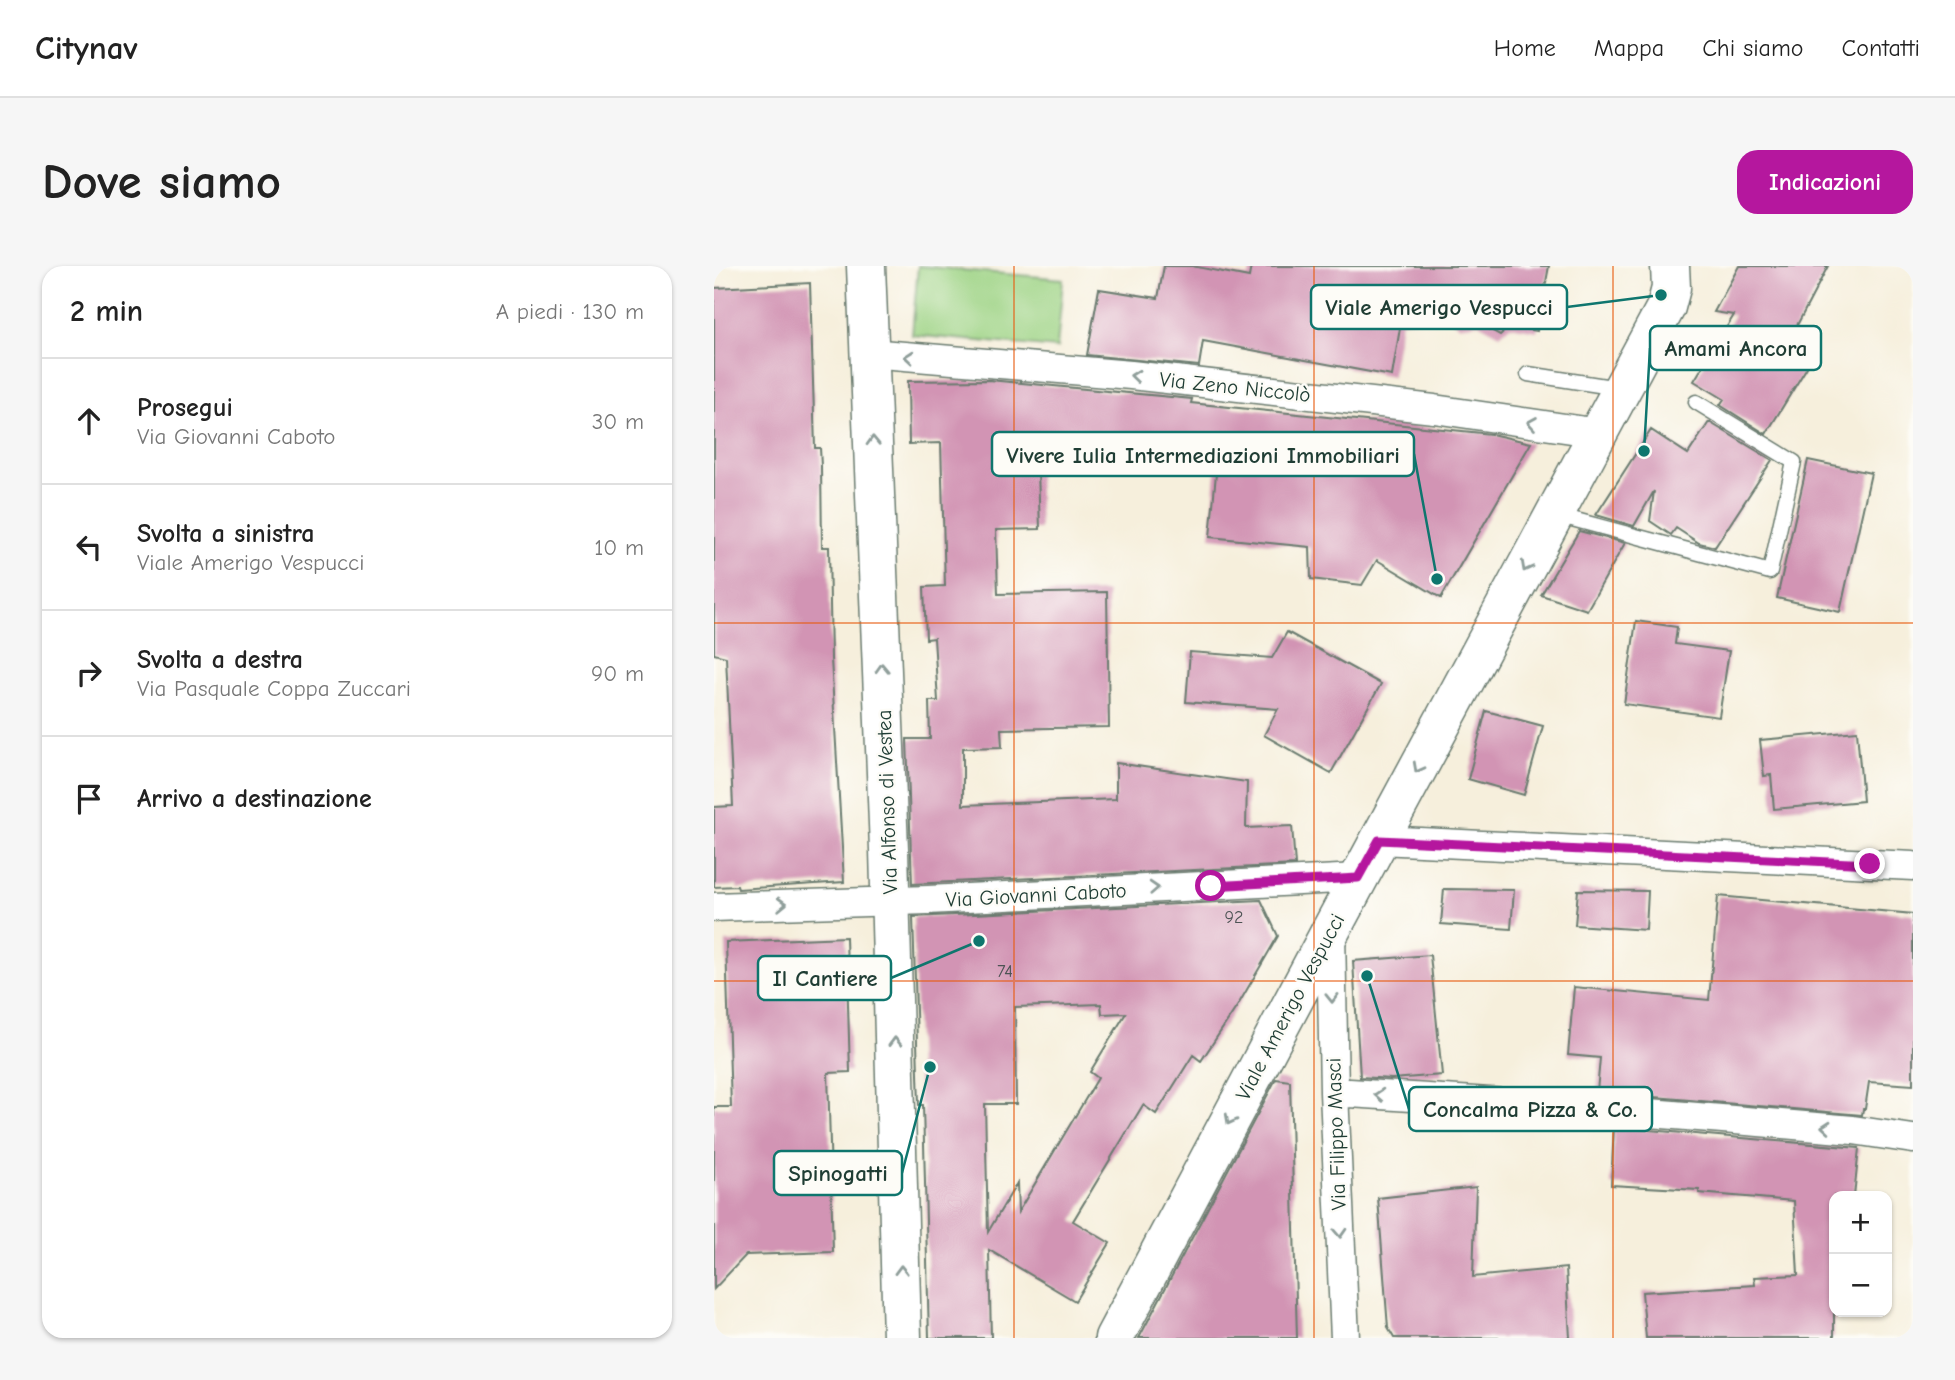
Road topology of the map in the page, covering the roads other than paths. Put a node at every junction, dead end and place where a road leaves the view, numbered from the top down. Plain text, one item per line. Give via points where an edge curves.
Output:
1 (866, 266) edge
2 (1670, 266) edge
3 (869, 353) junction
4 (1528, 374) dead end
5 (1623, 389) junction
6 (1696, 402) dead end
7 (1599, 433) junction
8 (1555, 514) junction
9 (1379, 840) junction
10 (1913, 866) edge
11 (1358, 878) junction
12 (890, 900) junction
13 (714, 907) edge
14 (1331, 930) junction
15 (1334, 1092) junction
16 (1903, 1137) edge
17 (902, 1338) edge
18 (1114, 1338) edge
19 (1345, 1338) edge

1 - 3 street, Via Alfonso di Vestea
2 - 5 street, Viale Amerigo Vespucci via 1666,307
7 -> 3 street, Via Zeno Niccolò via 1407,405
12 -> 3 street, Via Alfonso di Vestea
4 - 5 lane
5 - 7 street, Viale Amerigo Vespucci
6 - 8 lane via 1794,462 1770,572
7 - 8 street, Viale Amerigo Vespucci
8 -> 9 street, Viale Amerigo Vespucci
9 - 10 street
9 - 11 street, Viale Amerigo Vespucci
12 -> 11 street, Via Giovanni Caboto
11 - 14 street, Viale Amerigo Vespucci
13 -> 12 street, Via Giovanni Caboto
17 -> 12 street, Via Alfonso di Vestea
14 -> 15 street, Via Filippo Masci
14 -> 18 street, Viale Amerigo Vespucci
16 -> 15 street via 1614,1110
15 -> 19 street, Via Filippo Masci

